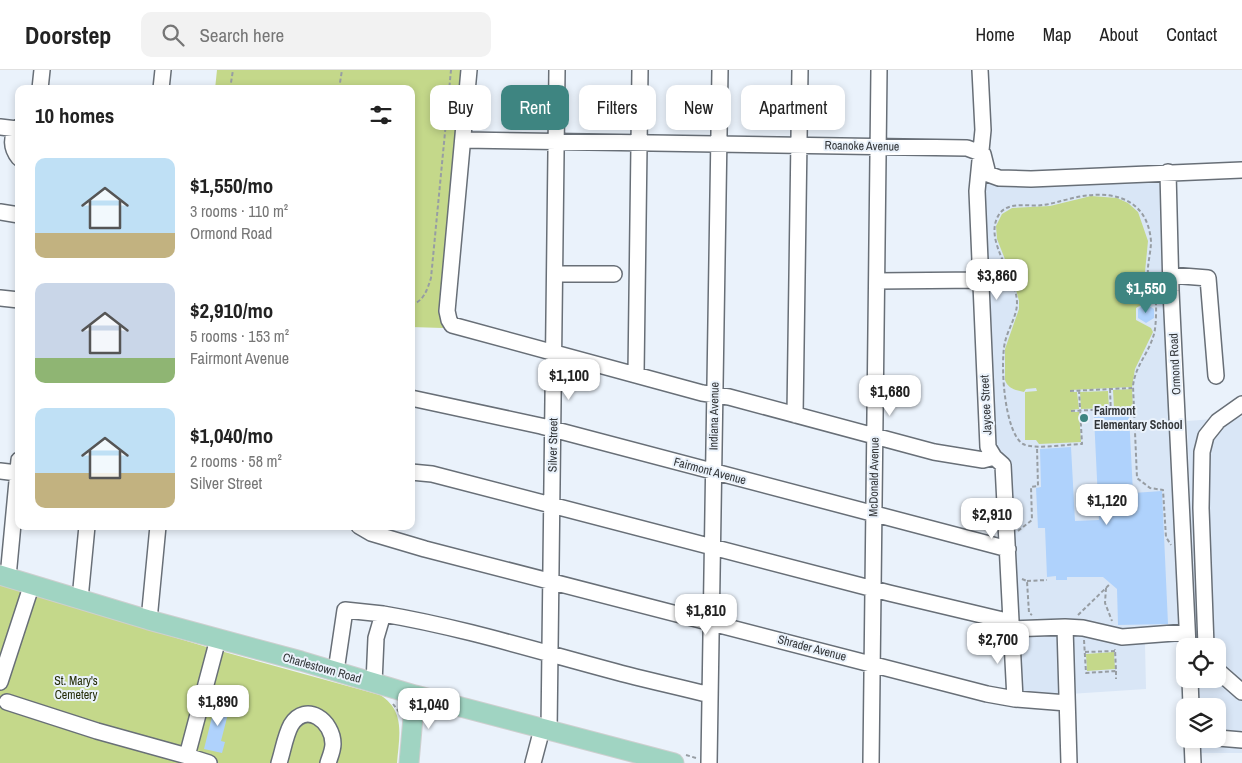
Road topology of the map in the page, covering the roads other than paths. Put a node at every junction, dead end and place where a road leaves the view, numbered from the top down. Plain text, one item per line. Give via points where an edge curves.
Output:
1 (42, 70) edge
2 (163, 70) edge
3 (469, 70) edge
4 (557, 70) edge
5 (640, 70) edge
6 (720, 70) edge
7 (800, 70) edge
8 (879, 70) edge
9 (980, 70) edge
10 (40, 85) edge
11 (161, 85) edge
12 (0, 127) edge
13 (15, 128) edge
14 (15, 136) edge
15 (464, 140) junction
16 (556, 142) junction
17 (639, 143) junction
18 (719, 144) junction
19 (800, 145) junction
20 (878, 146) junction
21 (15, 152) edge
22 (981, 153) junction
23 (1242, 170) edge
24 (1168, 172) junction
25 (0, 212) edge
26 (15, 214) edge
27 (555, 274) junction
28 (614, 274) dead end
29 (1170, 275) junction
30 (981, 280) junction
31 (877, 281) junction
32 (0, 298) edge
33 (15, 300) edge
34 (554, 352) junction
35 (636, 374) junction
36 (1216, 376) dead end
37 (715, 394) junction
38 (415, 399) edge
39 (1242, 404) edge
40 (795, 415) junction
41 (553, 430) junction
42 (1206, 436) junction
43 (875, 437) junction
44 (1178, 437) junction
45 (991, 452) junction
46 (15, 467) edge
47 (0, 471) edge
48 (415, 472) edge
49 (713, 472) junction
50 (15, 490) edge
51 (552, 506) junction
52 (874, 514) junction
53 (87, 530) edge
54 (158, 530) edge
55 (366, 530) edge
56 (712, 546) junction
57 (1008, 549) junction
58 (4, 576) edge
59 (551, 581) junction
60 (873, 587) junction
61 (29, 593) dead end
62 (80, 600) junction
63 (383, 614) junction
64 (149, 620) junction
65 (711, 622) junction
66 (1011, 625) junction
67 (1065, 627) junction
68 (1188, 638) edge
69 (1206, 638) edge
70 (218, 639) junction
71 (1176, 639) edge
72 (550, 653) junction
73 (871, 664) junction
74 (336, 671) junction
75 (1226, 678) edge
76 (374, 683) junction
77 (0, 684) edge
78 (1242, 692) edge
79 (414, 695) junction
80 (710, 695) junction
81 (1015, 699) junction
82 (1066, 703) junction
83 (3, 706) edge
84 (545, 730) junction
85 (1226, 739) edge
86 (1242, 740) edge
87 (1192, 748) edge
88 (187, 756) junction
89 (664, 762) edge
90 (209, 763) edge
91 (279, 763) edge
92 (328, 763) edge
93 (409, 763) edge
94 (533, 763) edge
95 (709, 763) edge
96 (870, 763) edge
97 (1069, 763) edge
98 (1193, 763) edge

1 - 10 street
2 - 11 street
3 - 15 street
4 - 16 street, Silver Street
5 - 17 street
6 - 18 street, Indiana Avenue
7 - 19 street
8 - 20 street, McDonald Avenue
9 - 22 street, Jaycee Street
12 - 13 street
14 - 21 street via 12,143
15 - 16 street, Roanoke Avenue
15 - 34 street via 447,311 449,320 458,328
16 - 17 street, Roanoke Avenue
16 - 27 street, Silver Street
17 - 18 street, Roanoke Avenue
17 - 35 street
18 - 19 street, Roanoke Avenue
18 - 37 street, Indiana Avenue
19 - 20 street, Roanoke Avenue
19 - 40 street
20 - 22 street, Roanoke Avenue via 967,148
20 - 31 street, McDonald Avenue
22 - 24 street via 988,174 999,178
22 - 30 street, Jaycee Street via 977,191
23 - 24 street
24 - 29 street, Ormond Road
25 - 26 street
27 - 28 street
27 - 34 street, Silver Street
29 - 36 street via 1208,278
29 - 44 street, Ormond Road
30 - 31 street
30 - 45 street, Jaycee Street
31 - 43 street, McDonald Avenue
32 - 33 street
34 - 35 street
34 - 41 street, Silver Street
35 - 37 street
37 - 40 street
37 - 49 street, Indiana Avenue
38 - 41 street, Fairmont Avenue
39 - 42 street via 1218,421
40 - 43 street
41 - 49 street, Fairmont Avenue
41 - 51 street, Silver Street
42 - 44 street
42 - 69 street via 1202,452 1201,508
43 - 45 street via 957,457 983,460
43 - 52 street, McDonald Avenue
44 - 68 street, Ormond Road
45 - 57 street, Jaycee Street via 1003,464
46 - 47 street
48 - 51 street
49 - 52 street, Fairmont Avenue
49 - 56 street, Indiana Avenue
50 - 58 street
51 - 56 street
51 - 59 street, Silver Street
52 - 57 street, Fairmont Avenue
52 - 60 street, McDonald Avenue
53 - 62 street
54 - 64 street
55 - 59 street, Shrader Avenue via 425,549
56 - 60 street
56 - 65 street, Indiana Avenue
57 - 66 street, Jaycee Street
58 - 62 main road, Charlestown Road
59 - 65 street, Shrader Avenue
59 - 72 street, Silver Street
60 - 66 street
60 - 73 street, McDonald Avenue
61 - 77 street
62 - 64 main road, Charlestown Road
63 - 72 street
63 - 74 street via 346,610
63 - 76 street via 376,638
64 - 70 main road, Charlestown Road
65 - 73 street, Shrader Avenue
65 - 80 street, Indiana Avenue
66 - 67 street
66 - 81 street, Jaycee Street
67 - 71 street via 1113,628 1130,637
67 - 82 street
70 - 74 main road, Charlestown Road
70 - 88 street
72 - 80 street
72 - 84 street, Silver Street
73 - 81 street, Shrader Avenue
73 - 96 street, McDonald Avenue
74 - 76 main road, Charlestown Road
75 - 78 street
76 - 79 main road, Charlestown Road
77 - 83 street via 7,694
79 - 84 main road, Charlestown Road
79 - 93 main road
80 - 95 street, Indiana Avenue
81 - 82 street, Shrader Avenue
82 - 97 street
83 - 88 street
84 - 89 main road, Charlestown Road
84 - 94 street, Silver Street
85 - 86 street
87 - 98 street
88 - 90 street
91 - 92 street via 292,725 310,714 324,720 332,737

